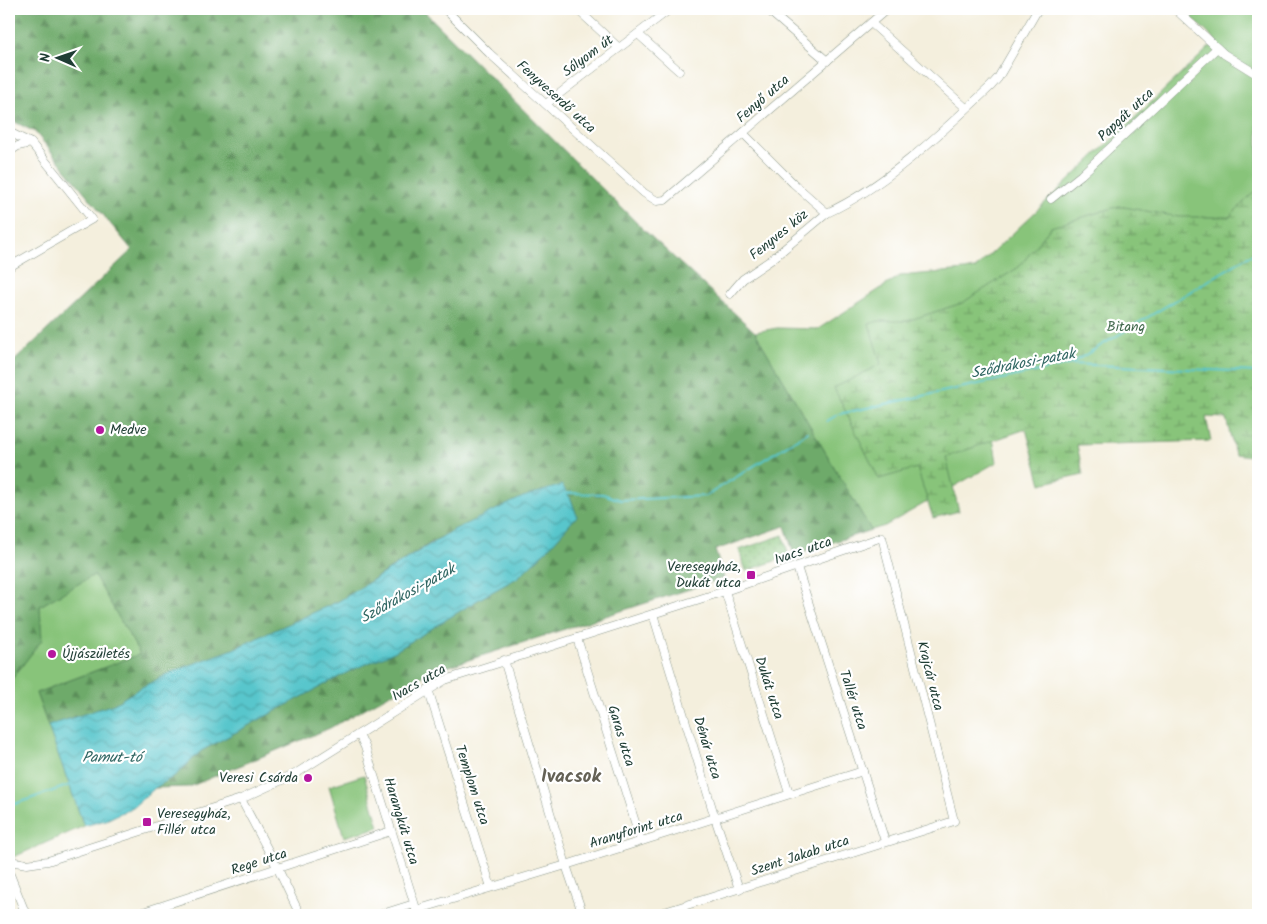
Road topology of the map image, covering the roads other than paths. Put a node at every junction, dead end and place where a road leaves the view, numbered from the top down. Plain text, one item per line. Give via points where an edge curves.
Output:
1 (445, 9) edge
2 (577, 9) edge
3 (670, 9) edge
4 (767, 9) edge
5 (887, 9) edge
6 (1038, 9) edge
7 (1175, 9) edge
8 (870, 23) junction
9 (638, 34) junction
10 (619, 48) junction
11 (1218, 48) junction
12 (827, 61) junction
13 (679, 71) dead end
14 (1258, 75) edge
15 (546, 104) junction
16 (966, 108) junction
17 (9, 132) edge
18 (744, 133) junction
19 (32, 143) junction
20 (9, 152) edge
21 (1051, 199) dead end
22 (653, 200) joint
23 (827, 213) junction
24 (9, 267) edge
25 (730, 294) dead end
26 (882, 537) joint
27 (797, 568) junction
28 (726, 591) junction
29 (653, 614) junction
30 (577, 638) junction
31 (504, 660) junction
32 (428, 690) junction
33 (359, 734) junction
34 (863, 771) junction
35 (790, 793) junction
36 (241, 799) junction
37 (715, 818) junction
38 (954, 821) joint
39 (392, 831) junction
40 (641, 841) junction
41 (885, 842) junction
42 (9, 860) edge
43 (566, 865) junction
44 (278, 868) junction
45 (9, 872) edge
46 (491, 887) junction
47 (739, 889) junction
48 (416, 910) edge
49 (26, 915) edge
50 (134, 915) edge
51 (300, 915) edge
52 (379, 915) edge
53 (583, 915) edge
54 (655, 915) edge

1 - 15 street, Fenyveserdő utca
2 - 10 street
3 - 9 street, Sólyom út
4 - 12 street
5 - 8 street, Fenyő utca
6 - 16 street via 998,78
7 - 11 street
8 - 12 street, Fenyő utca
8 - 16 street
9 - 10 street, Sólyom út
9 - 13 street
10 - 15 street, Sólyom út
11 - 14 street
11 - 21 street, Papgát utca
12 - 18 street, Fenyő utca
15 - 22 street, Fenyveserdő utca
16 - 23 street via 893,172
17 - 19 street
18 - 22 street, Fenyő utca via 665,200
18 - 23 street, Fenyves köz
19 - 20 street
19 - 24 street via 92,219
23 - 25 street, Fenyves köz via 743,279
26 - 27 street, Ivacs utca
26 - 38 street, Krajcár utca
27 - 28 street, Ivacs utca
27 - 34 street, Tallér utca
28 - 29 street, Ivacs utca
28 - 35 street, Dukát utca
29 - 30 street, Ivacs utca
29 - 37 street, Dénár utca
30 - 31 street, Ivacs utca
30 - 40 street, Garas utca
31 - 32 street, Ivacs utca via 445,680
31 - 43 street
32 - 33 street, Ivacs utca
32 - 46 street, Templom utca
33 - 36 street, Ivacs utca via 295,774
33 - 39 street, Harangkút utca
34 - 35 street, Aranyforint utca
34 - 41 street, Tallér utca
35 - 37 street, Aranyforint utca
36 - 42 street, Ivacs utca via 48,860 27,864
36 - 44 street
37 - 40 street, Aranyforint utca
37 - 47 street, Dénár utca
38 - 41 street, Szent Jakab utca
39 - 44 street, Rege utca
39 - 48 street, Harangkút utca
40 - 43 street, Aranyforint utca
41 - 47 street, Szent Jakab utca
43 - 46 street, Aranyforint utca
43 - 53 street
44 - 50 street, Rege utca
44 - 51 street
45 - 49 street
46 - 48 street, Aranyforint utca
47 - 54 street, Szent Jakab utca
48 - 52 street, Aranyforint utca

